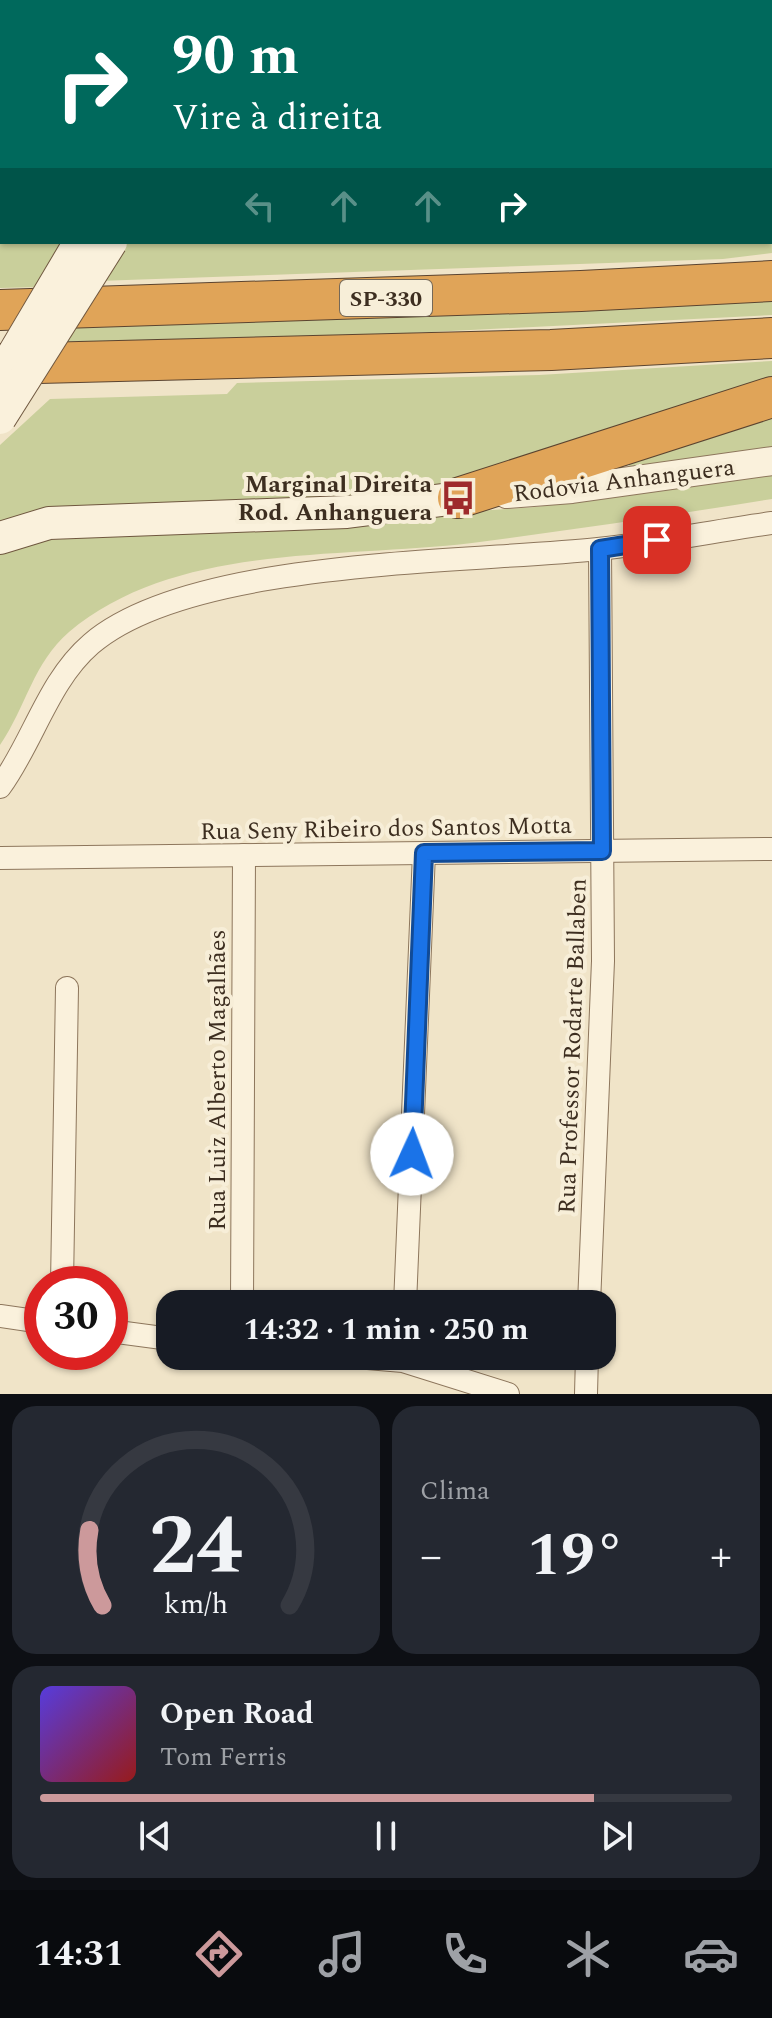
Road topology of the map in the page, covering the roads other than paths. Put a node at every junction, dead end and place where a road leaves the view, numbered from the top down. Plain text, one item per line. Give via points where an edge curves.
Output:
1 (79, 244) edge
2 (110, 244) edge
3 (772, 281) edge
4 (0, 310) edge
5 (772, 338) edge
6 (0, 364) edge
7 (0, 377) edge
8 (772, 397) edge
9 (0, 418) edge
10 (772, 461) edge
11 (458, 498) junction
12 (772, 523) edge
13 (0, 538) edge
14 (600, 549) junction
15 (0, 787) edge
16 (772, 849) edge
17 (602, 851) junction
18 (424, 853) junction
19 (244, 855) junction
20 (0, 858) edge
21 (67, 988) dead end
22 (62, 1266) edge
23 (242, 1290) edge
24 (406, 1290) edge
25 (590, 1290) edge
26 (0, 1316) edge
27 (24, 1319) edge
28 (128, 1333) edge
29 (156, 1337) edge
30 (438, 1370) edge
31 (587, 1370) edge
32 (508, 1394) edge
33 (586, 1394) edge

1 - 7 main road, bridge
2 - 9 main road, bridge
3 - 4 highway, SP-330
5 - 6 highway via 551,350
8 - 11 highway
10 - 11 street, Rodovia Anhanguera via 572,489
11 - 13 main road, Rodovia Anhanguera via 347,512 49,523
12 - 14 street
14 - 15 street via 234,585 141,612 90,645 60,679
14 - 17 street, Rua Professor Rodarte Ballaben
16 - 17 street, Rua Seny Ribeiro dos Santos Motta
17 - 18 street, Rua Seny Ribeiro dos Santos Motta
17 - 25 street, Rua Professor Rodarte Ballaben via 603,961
18 - 19 street, Rua Seny Ribeiro dos Santos Motta
18 - 24 street
19 - 20 street, Rua Seny Ribeiro dos Santos Motta
19 - 23 street, Rua Luiz Alberto Magalhães
21 - 22 street
26 - 27 street
28 - 29 street
30 - 32 street
31 - 33 street

